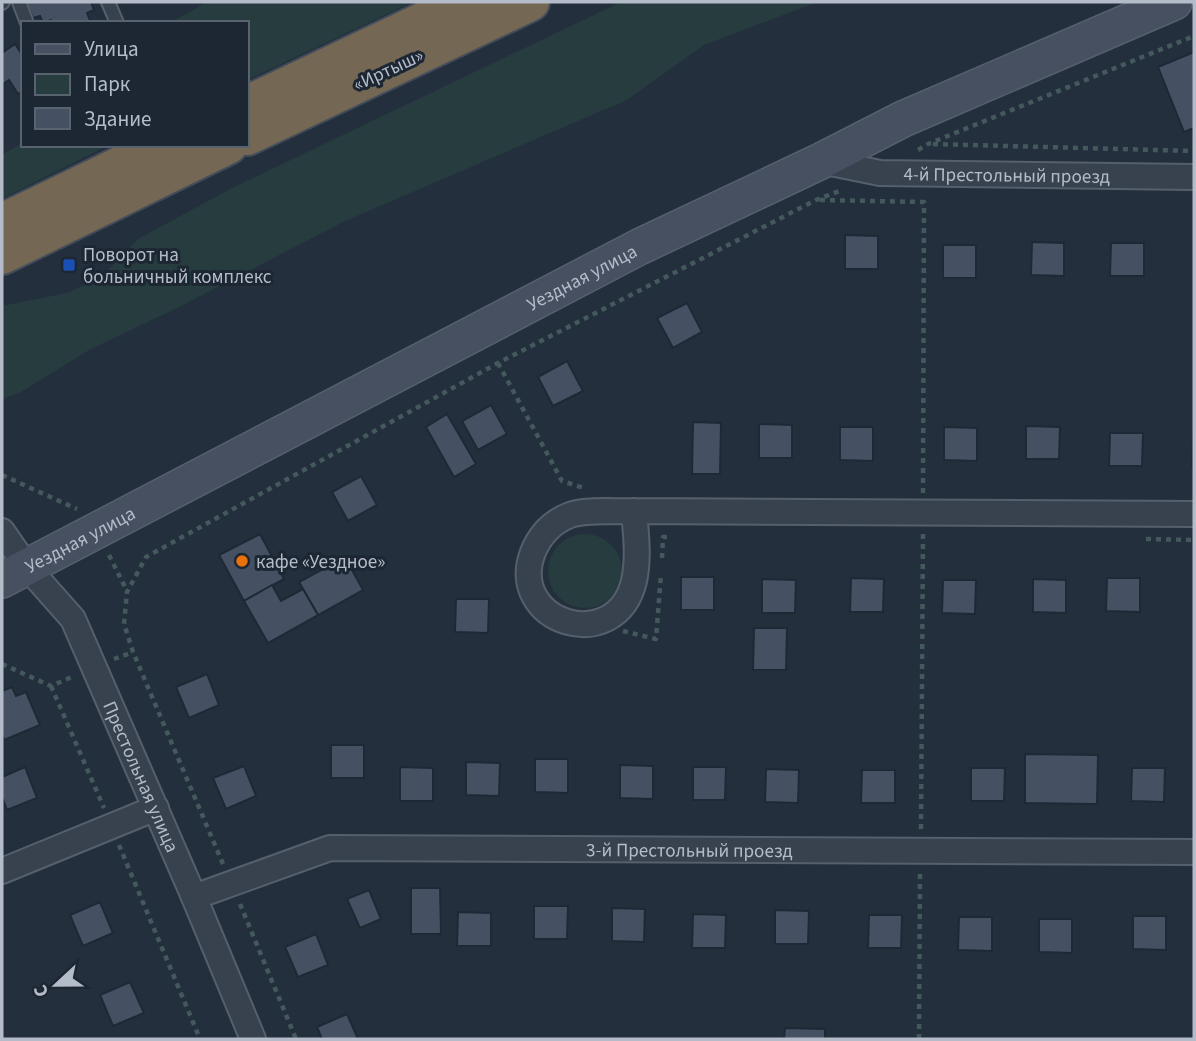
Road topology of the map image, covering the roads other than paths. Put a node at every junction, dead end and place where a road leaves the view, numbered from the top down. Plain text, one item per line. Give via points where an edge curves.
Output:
1 (19, 2) edge
2 (108, 2) edge
3 (464, 2) edge
4 (530, 2) edge
5 (1174, 2) edge
6 (26, 21) edge
7 (116, 21) edge
8 (248, 104) edge
9 (248, 136) edge
10 (159, 147) edge
11 (224, 147) edge
12 (821, 161) junction
13 (1194, 177) edge
14 (2, 223) edge
15 (2, 255) edge
16 (634, 511) junction
17 (1194, 514) edge
18 (2, 530) edge
19 (15, 574) edge
20 (156, 808) junction
21 (1194, 852) edge
22 (2, 871) edge
23 (194, 897) junction
24 (253, 1039) edge

1 - 6 lane
2 - 7 lane
3 - 8 highway, «Иртыш»
4 - 9 highway, «Иртыш»
5 - 12 street, Уездная улица via 903,119
10 - 14 highway
11 - 15 highway
12 - 13 street, 4-й Престольный проезд via 880,173
12 - 19 street, Уездная улица via 639,247
16 - 16 street via 572,514 553,524 538,540 529,582 537,601 551,616 570,624 591,624 610,617 625,603 637,561
16 - 17 street
18 - 19 street, Престольная улица
19 - 20 street, Престольная улица via 73,619
20 - 22 street
20 - 23 street, Престольная улица
21 - 23 street, 3-й Престольный проезд via 330,848
23 - 24 street, Престольная улица

